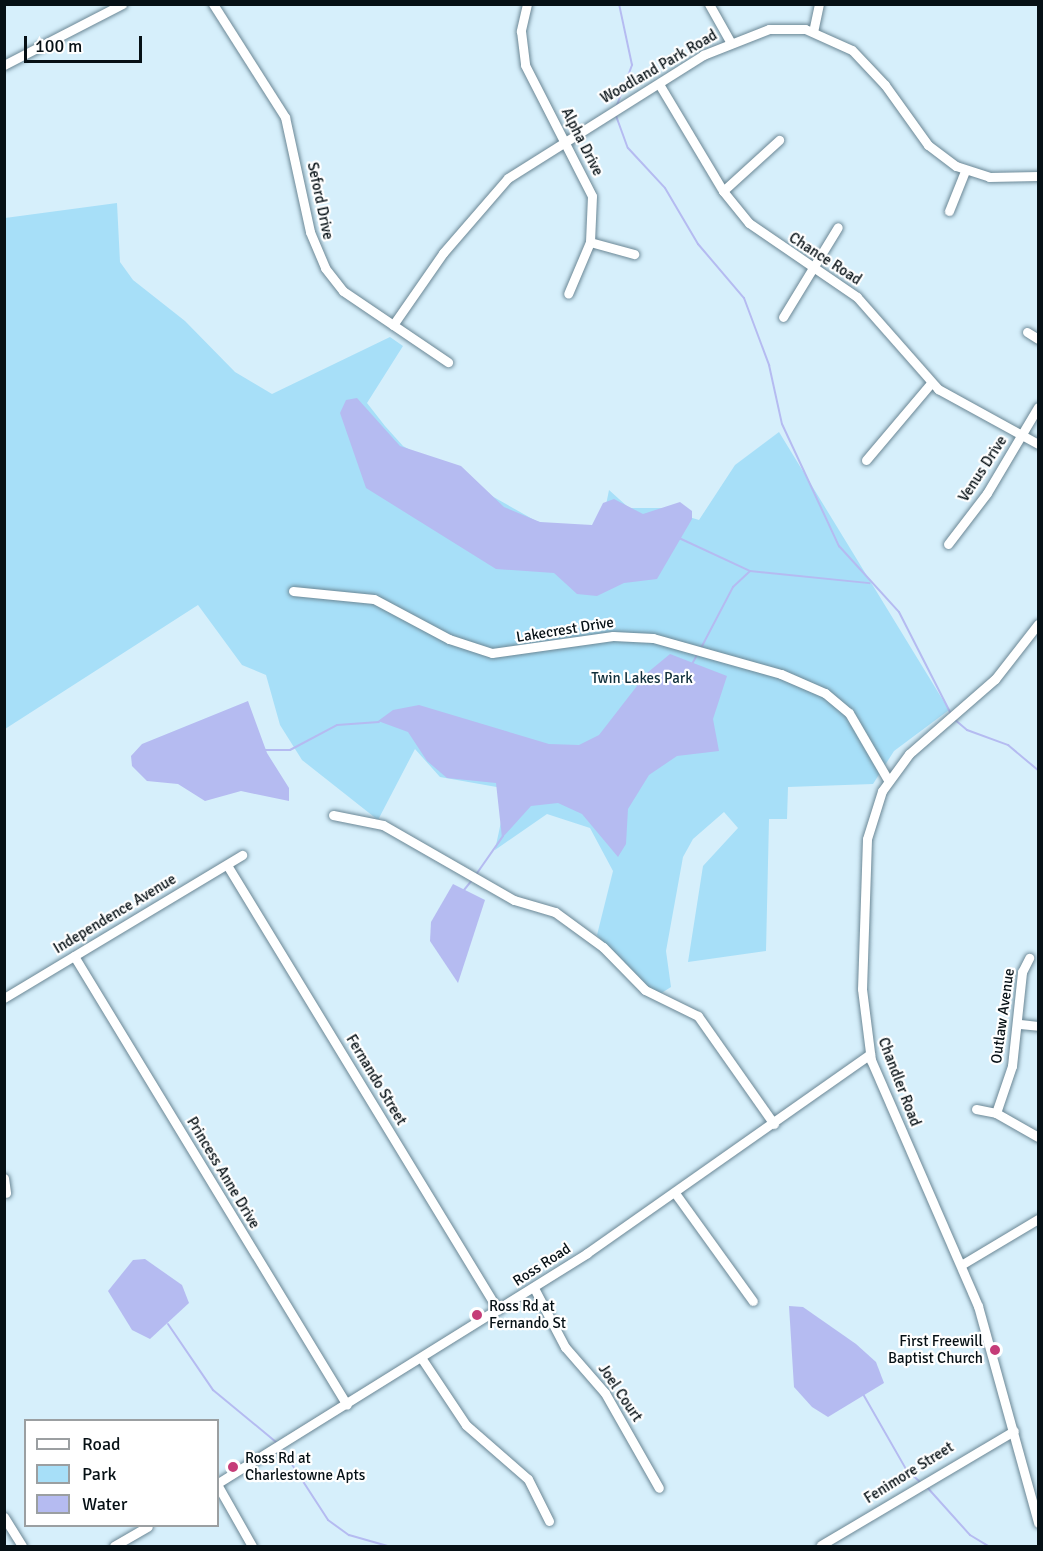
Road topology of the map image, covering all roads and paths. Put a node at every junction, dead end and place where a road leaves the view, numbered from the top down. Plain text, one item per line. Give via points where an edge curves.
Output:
1 (122, 4) edge
2 (213, 4) edge
3 (527, 4) edge
4 (709, 4) edge
5 (819, 4) edge
6 (813, 32) junction
7 (731, 43) junction
8 (4, 65) edge
9 (659, 84) junction
10 (566, 139) junction
11 (779, 140) dead end
12 (965, 171) junction
13 (1038, 176) edge
14 (723, 191) junction
15 (949, 211) dead end
16 (838, 226) dead end
17 (590, 242) junction
18 (634, 254) dead end
19 (812, 269) junction
20 (568, 294) dead end
21 (783, 317) dead end
22 (393, 325) junction
23 (1027, 332) dead end
24 (1038, 339) edge
25 (448, 362) dead end
26 (931, 383) junction
27 (1038, 407) edge
28 (1022, 435) junction
29 (1038, 444) edge
30 (866, 460) dead end
31 (948, 544) dead end
32 (293, 591) dead end
33 (1038, 624) edge
34 (888, 780) junction
35 (333, 815) dead end
36 (242, 855) dead end
37 (227, 865) junction
38 (74, 956) junction
39 (1029, 958) dead end
40 (4, 998) edge
41 (1020, 1023) junction
42 (1038, 1026) edge
43 (870, 1054) junction
44 (976, 1109) dead end
45 (996, 1113) junction
46 (774, 1124) junction
47 (1038, 1137) edge
48 (4, 1178) edge
49 (6, 1193) edge
50 (675, 1193) junction
51 (1038, 1219) edge
52 (961, 1265) junction
53 (534, 1288) junction
54 (753, 1301) dead end
55 (498, 1310) junction
56 (422, 1359) junction
57 (346, 1405) junction
58 (1014, 1431) junction
59 (219, 1483) edge
60 (219, 1486) edge
61 (658, 1488) dead end
62 (4, 1517) edge
63 (549, 1521) dead end
64 (1038, 1523) edge
65 (146, 1527) edge
66 (821, 1545) dead end
67 (22, 1546) edge
68 (114, 1546) edge
69 (252, 1546) edge

1 - 8 street
2 - 22 street, Seford Drive via 285,117 316,253 343,291
3 - 10 street, Alpha Drive via 521,31 525,65
4 - 7 street
5 - 6 street
6 - 7 street, Woodland Park Road via 777,28
6 - 12 street, Woodland Park Road via 862,59 928,145
7 - 9 street, Woodland Park Road
9 - 10 street, Woodland Park Road
9 - 14 street, Chance Road
10 - 17 street, Alpha Drive via 592,196
10 - 22 street, Woodland Park Road via 501,184 443,253
11 - 14 street
12 - 13 street, Woodland Park Road via 995,178
12 - 15 street
14 - 19 street, Chance Road via 756,230
16 - 19 street
17 - 18 street
17 - 20 street, Alpha Drive
19 - 21 street
19 - 26 street, Chance Road via 857,297
22 - 25 street, Seford Drive
23 - 24 street
26 - 28 street, Chance Road
26 - 30 street
27 - 28 street, Venus Drive
28 - 29 street, Chance Road
28 - 31 street, Venus Drive
32 - 34 street, Lakecrest Drive via 374,599 449,639 492,653 613,636 653,638 781,674 841,706
33 - 34 street, Chandler Road via 984,691 909,754
34 - 43 street, Chandler Road via 871,818 865,861 863,1015
35 - 46 street via 383,825 514,900 555,912 603,946 645,990 698,1016
36 - 37 street, Independence Avenue
37 - 38 street, Independence Avenue
37 - 55 street, Fernando Street
38 - 40 street, Independence Avenue
38 - 57 street, Princess Anne Drive
39 - 41 street, Outlaw Avenue via 1022,972
41 - 42 street
41 - 45 street, Outlaw Avenue
43 - 46 street, Ross Road
43 - 52 street, Chandler Road
44 - 45 street
45 - 47 street
46 - 50 street, Ross Road
48 - 49 street
50 - 53 street, Ross Road
50 - 54 street
51 - 52 street
52 - 58 street, Chandler Road
53 - 55 street, Ross Road
53 - 61 street, Joel Court via 565,1347 605,1393
55 - 56 street, Ross Road
56 - 57 street, Ross Road
56 - 63 street via 466,1425 528,1479
57 - 59 street, Ross Road
58 - 64 street, Chandler Road
58 - 66 street, Fenimore Street
60 - 69 street
62 - 67 street
65 - 68 street

